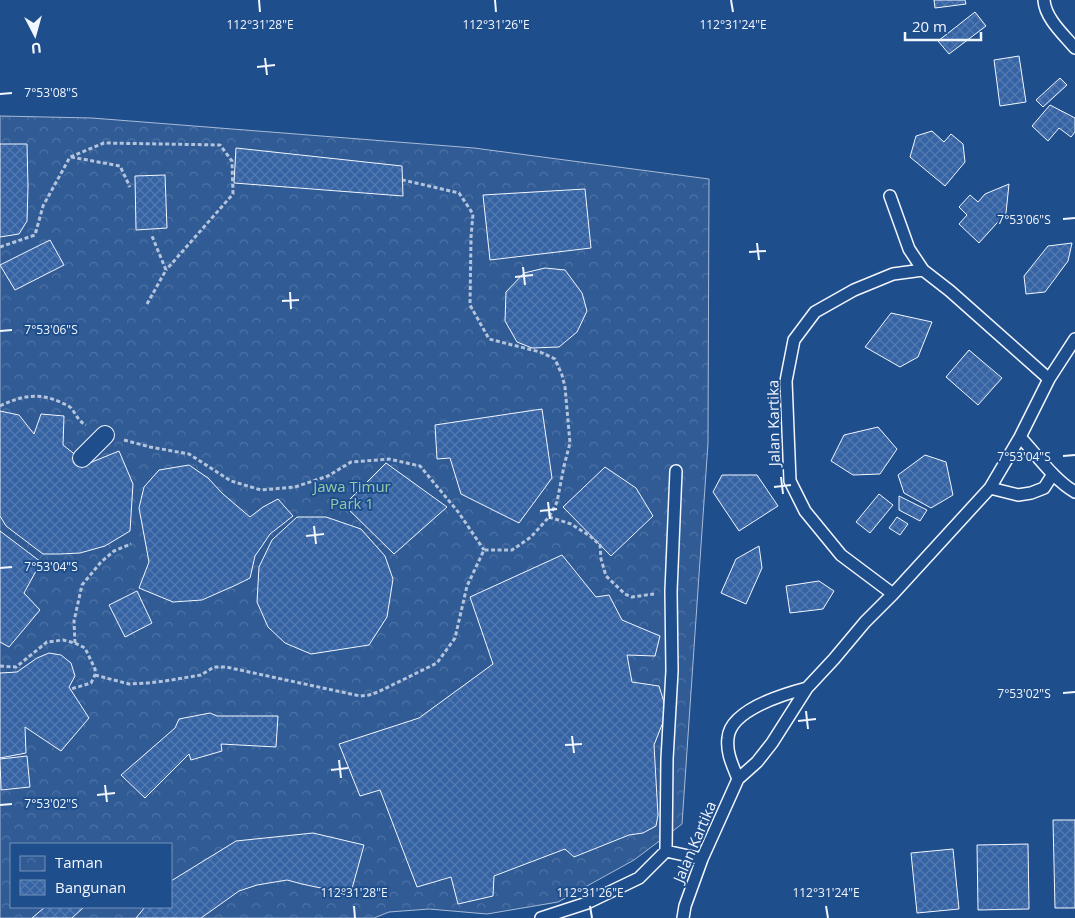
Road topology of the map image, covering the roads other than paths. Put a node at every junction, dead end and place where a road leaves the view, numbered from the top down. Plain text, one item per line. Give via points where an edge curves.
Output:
1 (1044, 0) edge
2 (1075, 48) edge
3 (890, 196) dead end
4 (923, 270) junction
5 (1075, 339) edge
6 (1049, 379) junction
7 (105, 435) road end
8 (1020, 437) junction
9 (82, 458) dead end
10 (676, 471) dead end
11 (1053, 474) junction
12 (990, 488) junction
13 (1075, 492) edge
14 (893, 594) junction
15 (807, 688) junction
16 (738, 779) junction
17 (666, 851) junction
18 (702, 858) junction
19 (541, 918) edge
20 (683, 918) edge

1 - 2 lane via 1050,19
3 - 4 lane via 909,249
4 - 6 lane
4 - 14 lane, Jalan Kartika via 893,274 854,290 815,312 794,340 786,381 790,481 805,511 841,555
5 - 6 lane
6 - 8 lane
7 - 9 street
8 - 11 lane
8 - 12 lane
10 - 17 lane
11 - 12 lane via 1044,488 1031,493 1018,495
11 - 13 lane
12 - 14 lane
14 - 15 lane, Jalan Kartika
15 - 16 lane, Jalan Kartika via 772,743
15 - 16 lane via 762,703 731,726 728,754
16 - 18 lane, Jalan Kartika
17 - 18 lane
17 - 19 lane via 639,878 587,903
18 - 20 lane, Jalan Kartika

